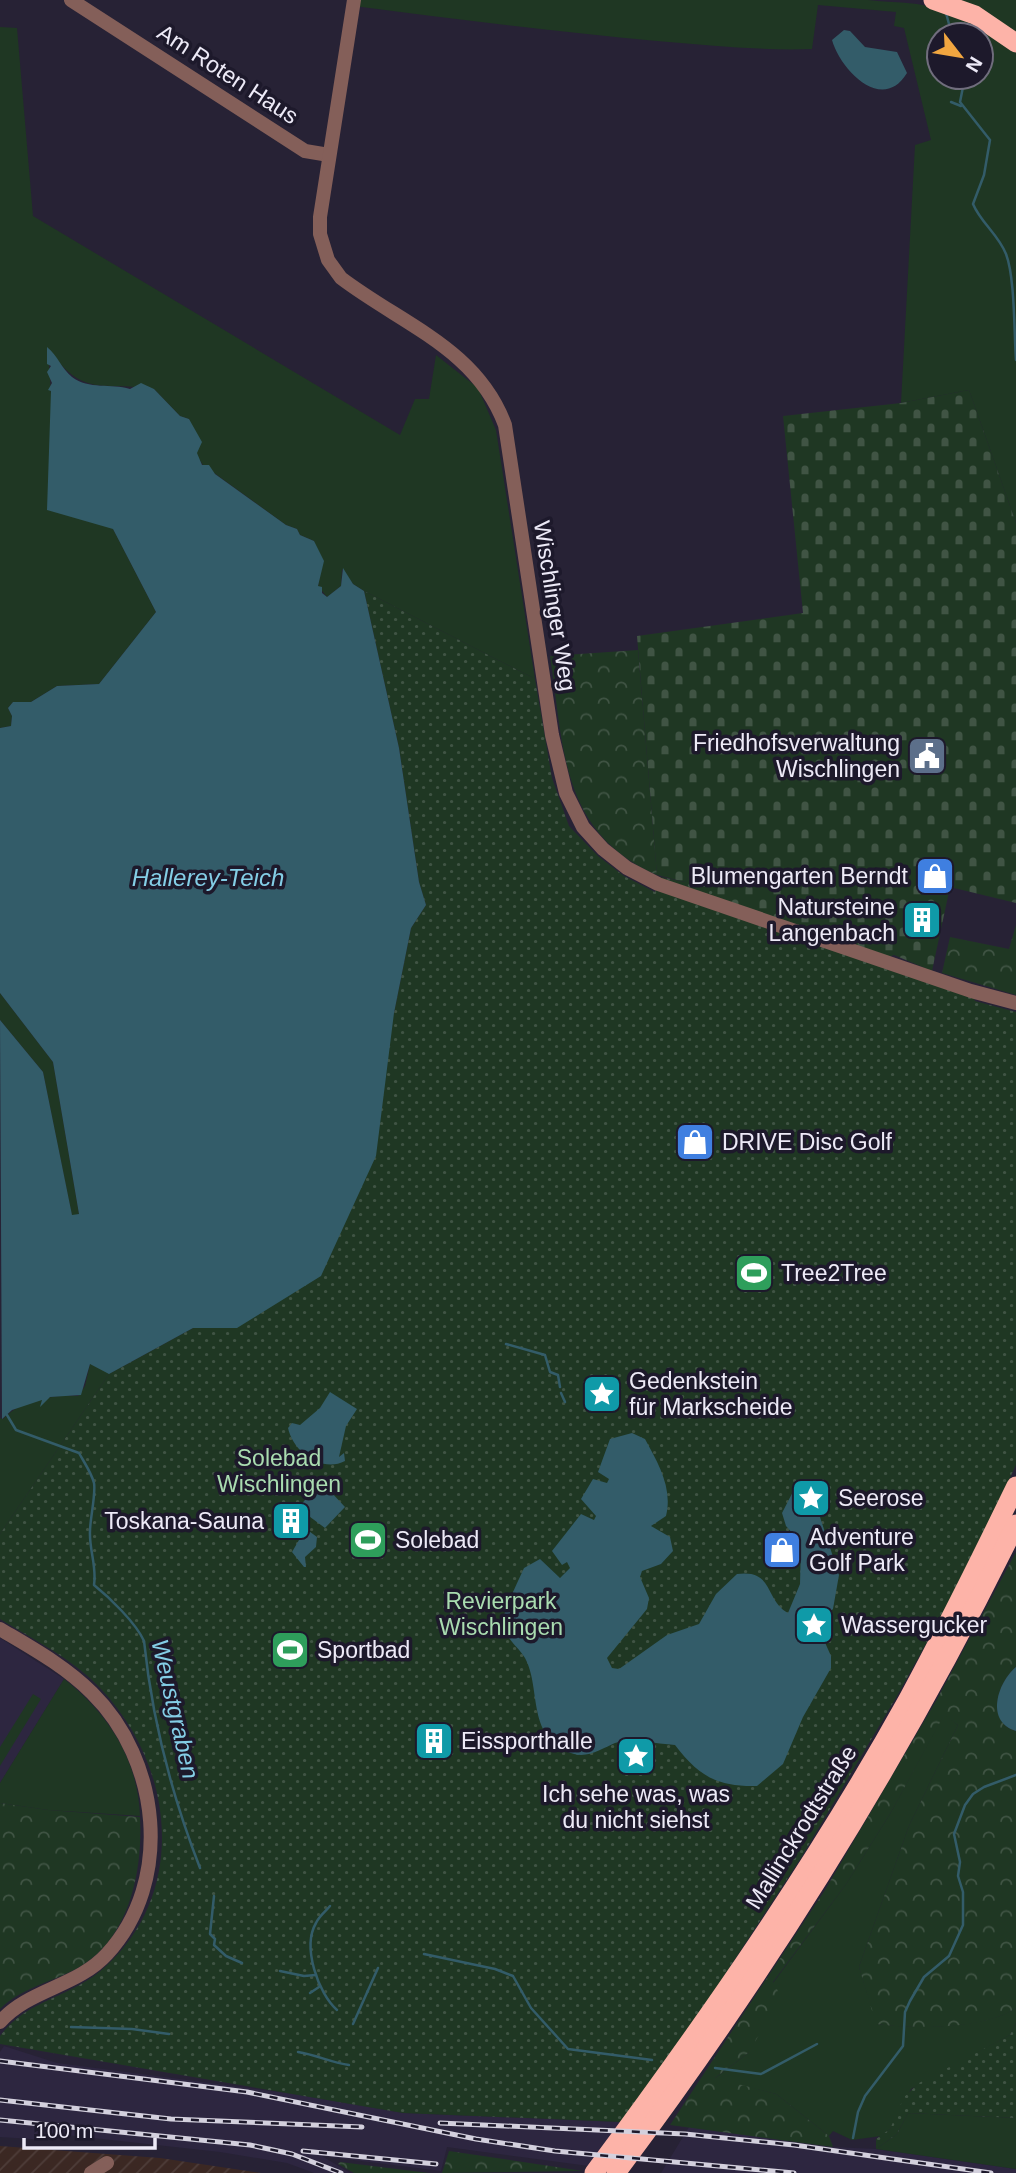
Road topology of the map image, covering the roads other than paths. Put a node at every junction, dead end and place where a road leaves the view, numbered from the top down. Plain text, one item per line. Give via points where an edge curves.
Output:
1 (71, 0) edge
2 (354, 0) edge
3 (933, 0) edge
4 (1016, 43) edge
5 (329, 155) junction
6 (1016, 1003) edge
7 (1016, 1486) edge
8 (1016, 1524) edge
9 (0, 1629) edge
10 (0, 2022) edge
11 (107, 2163) dead end
12 (87, 2170) edge
13 (594, 2173) edge
14 (615, 2173) edge

1 - 5 street, Am Roten Haus via 305,151
2 - 5 street, Wischlinger Weg
3 - 4 highway via 975,15
5 - 6 street, Wischlinger Weg via 320,216 328,260 341,278 363,295 470,366 499,409 559,771 583,827 627,868 658,884
7 - 13 highway, Mallinckrodtstraße via 907,1700 811,1861 705,2020
8 - 14 highway, Mallinckrodtstraße via 921,1709 824,1871 720,2029
9 - 10 street via 68,1672 105,1707 140,1769 151,1830 144,1885 137,1908 118,1940 84,1973 18,2005
11 - 12 street

